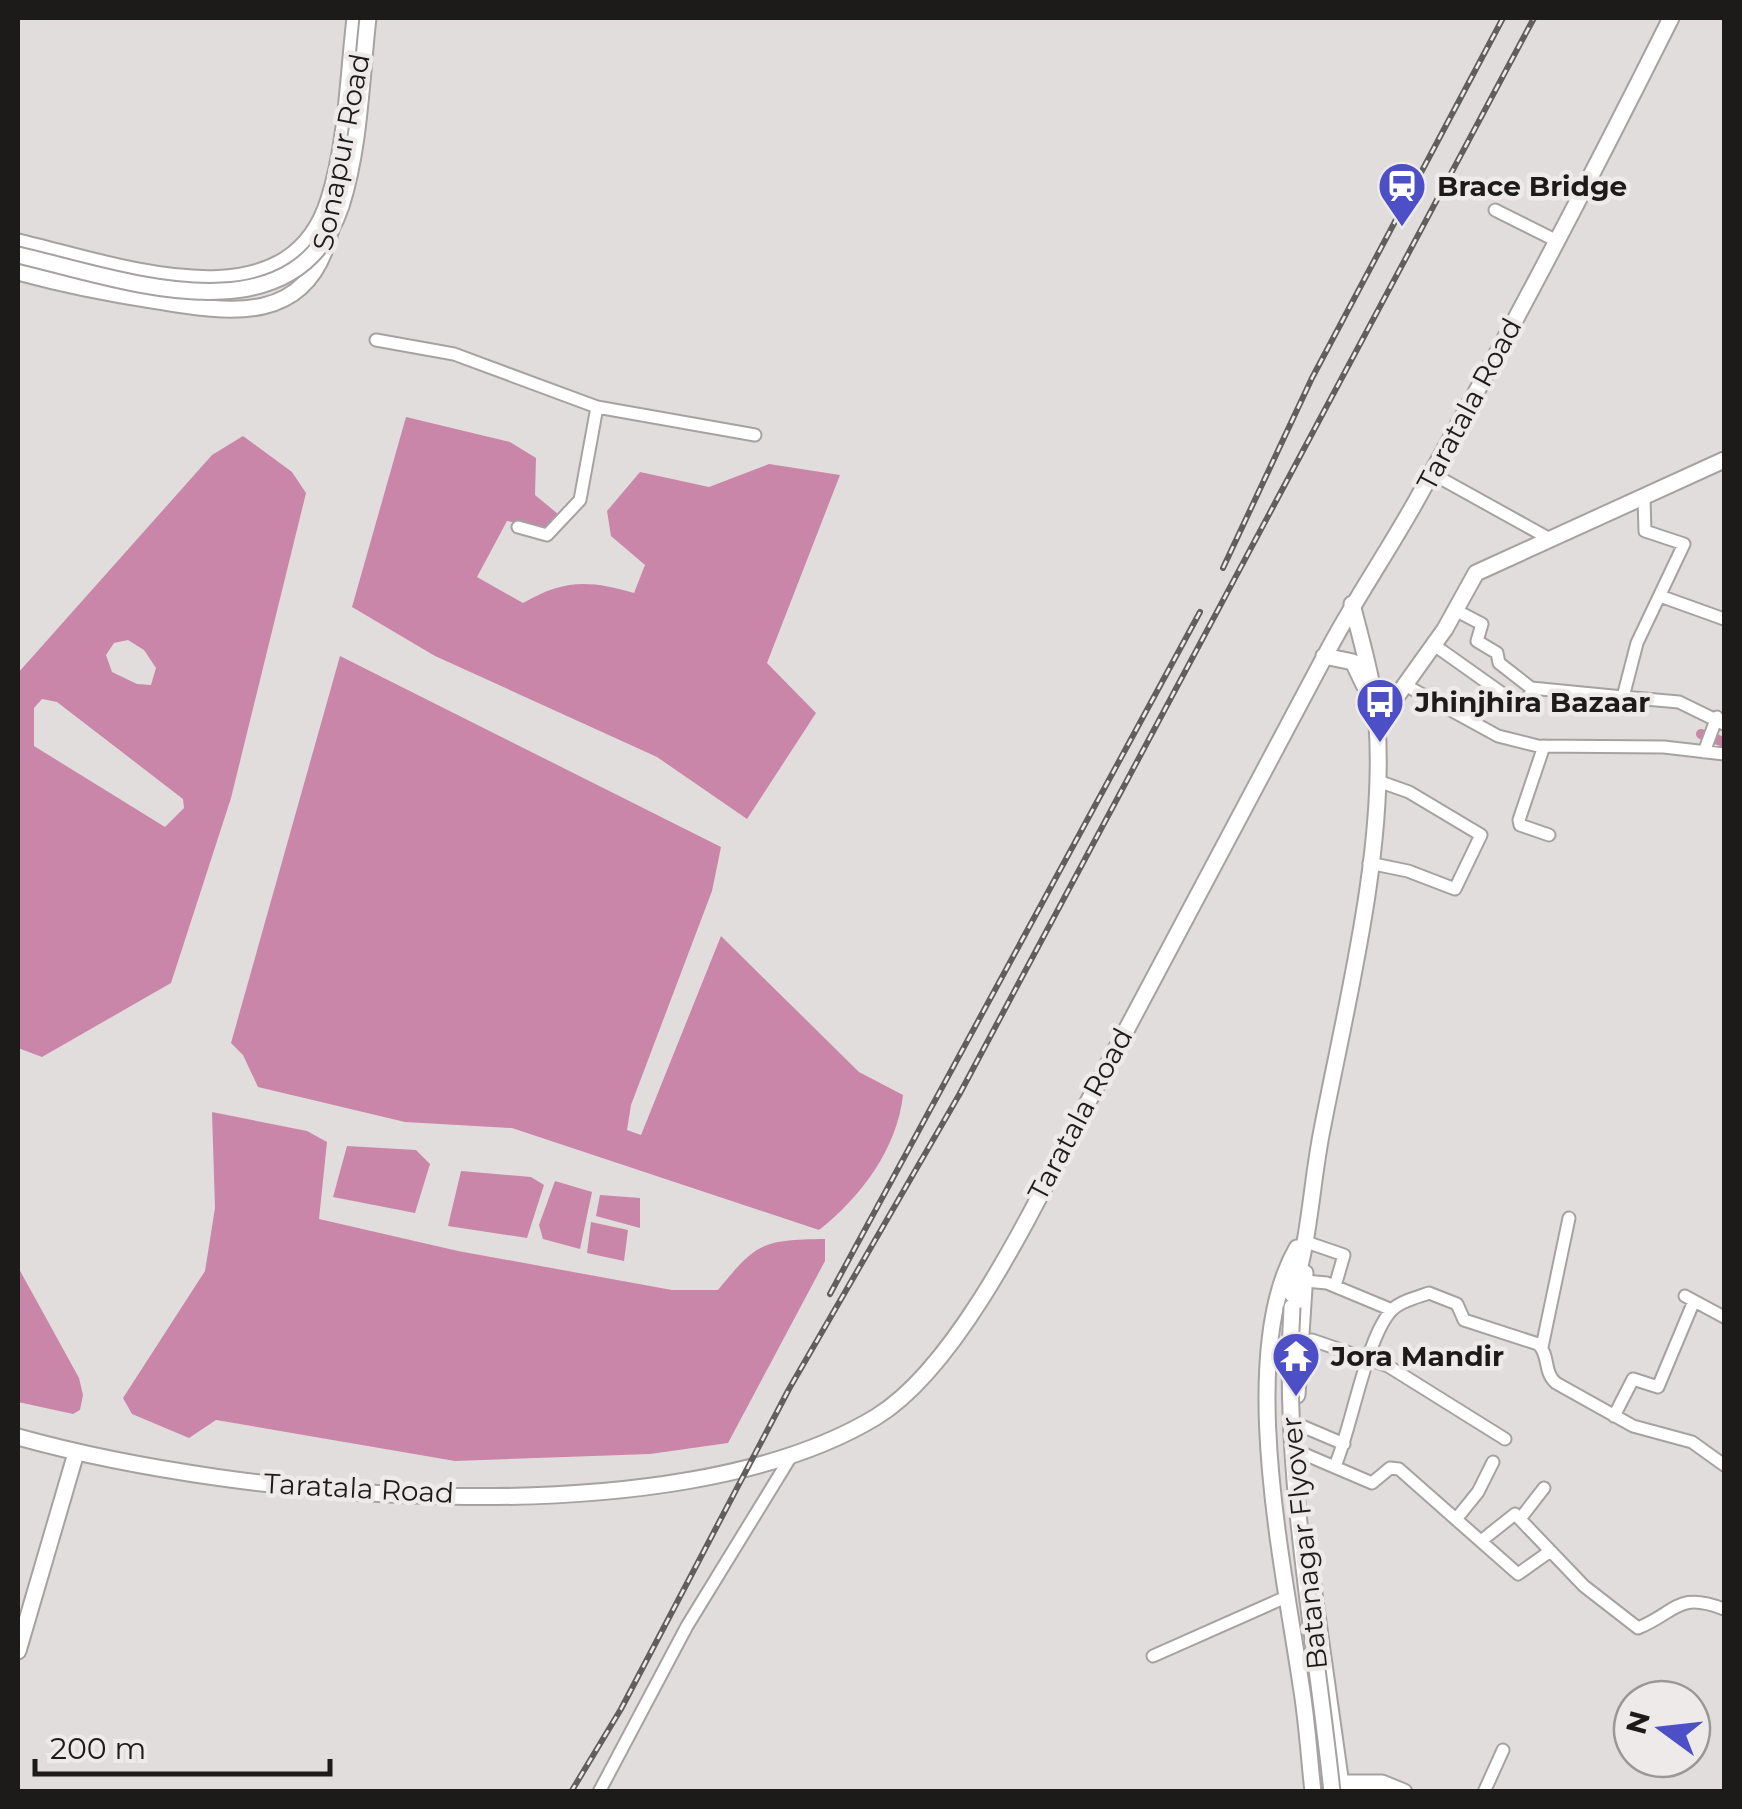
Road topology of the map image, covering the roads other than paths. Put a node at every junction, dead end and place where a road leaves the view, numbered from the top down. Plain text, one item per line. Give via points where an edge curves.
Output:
1 (355, 18) edge
2 (367, 18) edge
3 (1671, 18) edge
4 (1496, 210) dead end
5 (1557, 241) junction
6 (18, 242) edge
7 (18, 255) edge
8 (18, 272) edge
9 (376, 340) dead end
10 (597, 407) junction
11 (755, 435) dead end
12 (1724, 460) edge
13 (1432, 473) junction
14 (1644, 498) junction
15 (518, 527) dead end
16 (1550, 539) junction
17 (1660, 596) junction
18 (1352, 604) junction
19 (1455, 610) junction
20 (1724, 619) edge
21 (1434, 645) junction
22 (1324, 656) junction
23 (1405, 685) junction
24 (1535, 689) junction
25 (1623, 697) junction
26 (1373, 720) junction
27 (1720, 721) edge
28 (1544, 746) junction
29 (1704, 752) junction
30 (1724, 754) edge
31 (1378, 781) junction
32 (1549, 834) dead end
33 (1369, 863) junction
34 (1569, 1218) dead end
35 (1302, 1250) junction
36 (1305, 1281) junction
37 (1335, 1286) junction
38 (1392, 1310) junction
39 (1724, 1317) edge
40 (1299, 1342) junction
41 (1542, 1347) junction
42 (1369, 1360) junction
43 (1614, 1416) junction
44 (1297, 1424) junction
45 (18, 1437) edge
46 (1505, 1439) dead end
47 (1344, 1444) junction
48 (1297, 1451) junction
49 (76, 1453) junction
50 (790, 1458) junction
51 (1493, 1462) dead end
52 (1724, 1465) edge
53 (1335, 1466) junction
54 (1544, 1488) dead end
55 (1458, 1518) junction
56 (1520, 1519) junction
57 (1481, 1541) junction
58 (1549, 1552) junction
59 (1286, 1597) junction
60 (1724, 1609) edge
61 (18, 1652) edge
62 (1153, 1656) dead end
63 (1503, 1750) dead end
64 (1312, 1788) edge
65 (1338, 1788) edge
66 (599, 1792) edge
67 (1404, 1792) edge
68 (1484, 1792) edge

1 - 6 street via 329,200 313,233 287,259 256,274 210,280
2 - 7 street, bridge via 341,204 323,240 294,269 259,287 209,292
2 - 8 street, Sonapur Road via 326,252 316,272 285,296 229,312
3 - 5 street, Taratala Road
4 - 5 street
5 - 13 street, Taratala Road
9 - 10 street via 454,354
10 - 11 street
10 - 15 street via 580,500 548,534
12 - 14 street
13 - 16 street
13 - 18 street, Taratala Road
14 - 16 street
14 - 17 street via 1645,531 1684,543
16 - 19 street via 1476,573
17 - 20 street
17 - 25 street via 1637,643
18 - 22 street, Taratala Road
18 - 26 street
19 - 21 street
19 - 24 street via 1482,624 1477,641
21 - 23 street
21 - 24 street via 1520,706
22 - 26 street via 1342,656 1355,665
22 - 50 street, Taratala Road via 950,1348 878,1416
23 - 26 street
23 - 28 street via 1498,736
24 - 25 street
25 - 27 street via 1679,702
26 - 31 street
26 - 35 street via 1360,874
27 - 29 street
28 - 29 street
28 - 32 street via 1519,820
29 - 30 street
31 - 33 street
31 - 33 street via 1481,835 1455,888
33 - 35 street
34 - 41 street
35 - 36 street
35 - 37 street via 1344,1255
35 - 59 street via 1279,1285 1270,1368 1273,1487
35 - 65 street, Batanagar Flyover, bridge via 1288,1368 1292,1480
36 - 37 street
36 - 40 street
37 - 38 street
38 - 41 street via 1435,1294 1457,1304 1464,1320
38 - 42 street
39 - 43 street via 1690,1299 1658,1387 1634,1378
40 - 42 street via 1312,1340
40 - 44 street
41 - 43 street via 1552,1380
42 - 46 street
42 - 47 street
43 - 52 street via 1692,1442
44 - 47 street
44 - 48 street
45 - 49 street, Taratala Road
47 - 53 street
48 - 53 street
48 - 65 street
49 - 50 street, Taratala Road via 286,1487 440,1494 630,1487
49 - 61 street
50 - 66 street via 687,1626
51 - 55 street
53 - 55 street via 1372,1483 1396,1467
54 - 56 street
55 - 57 street
56 - 57 street via 1515,1514
56 - 58 street
57 - 58 street via 1518,1574
58 - 60 street via 1638,1628 1681,1602
59 - 62 street
59 - 64 street
63 - 68 street
64 - 65 street
65 - 67 street via 1382,1783

